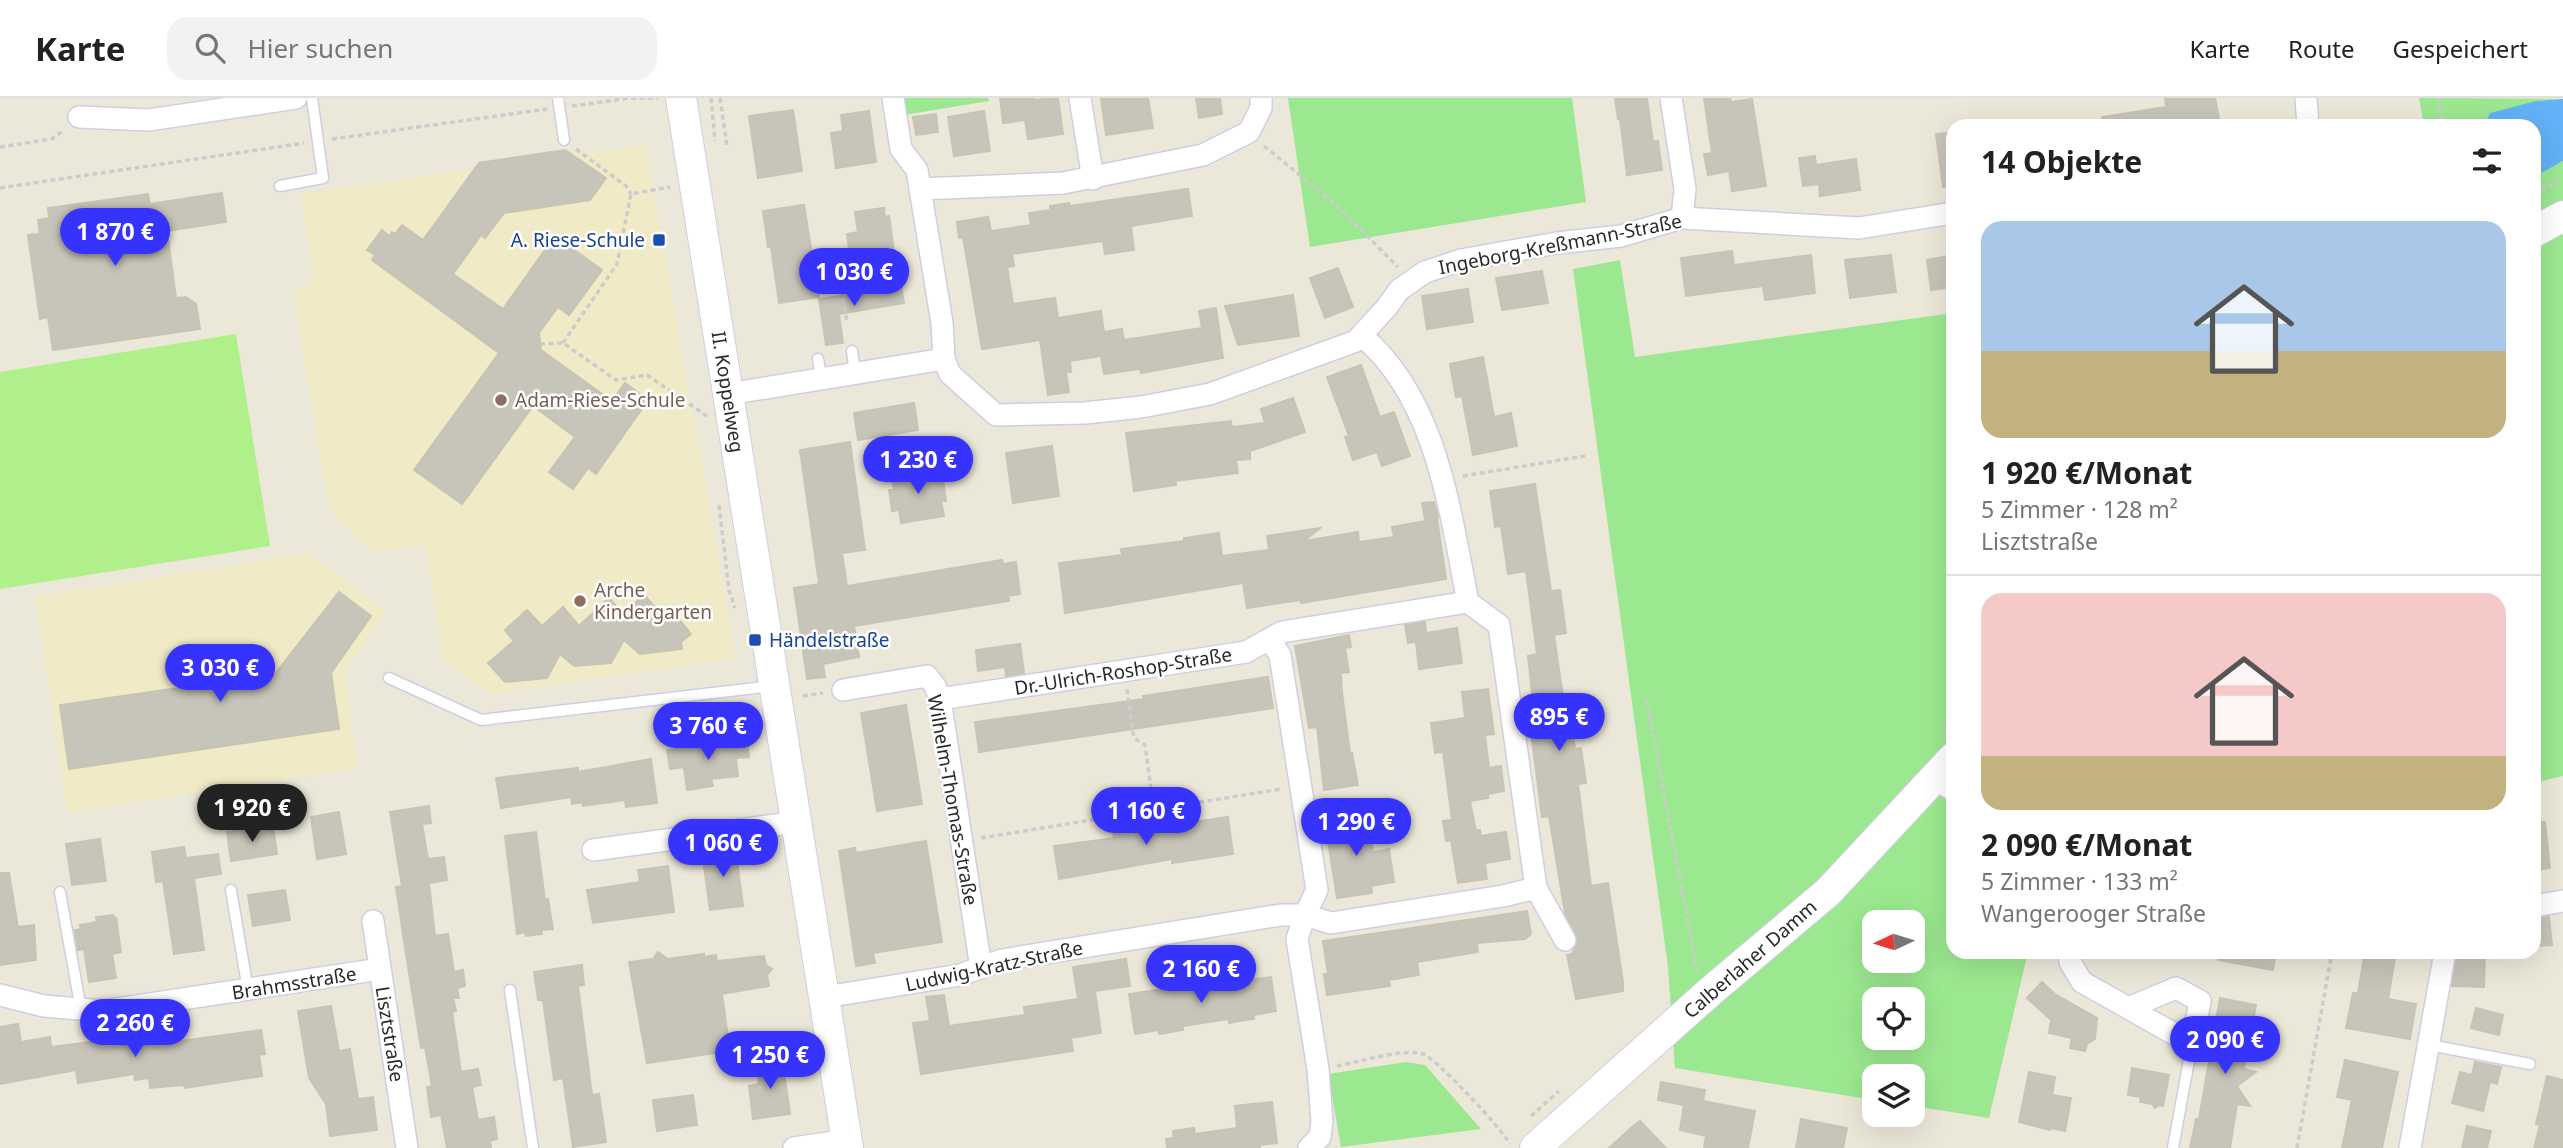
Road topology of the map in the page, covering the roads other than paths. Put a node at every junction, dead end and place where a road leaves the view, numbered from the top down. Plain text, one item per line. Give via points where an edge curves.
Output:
1 (296, 98) edge
2 (312, 98) edge
3 (893, 98) edge
4 (1080, 98) edge
5 (1261, 98) edge
6 (1671, 98) edge
7 (2306, 98) edge
8 (681, 99) edge
9 (559, 103) edge
10 (79, 117) road end
11 (2308, 119) edge
12 (564, 140) road end
13 (1093, 179) junction
14 (280, 186) dead end
15 (920, 189) junction
16 (1946, 214) edge
17 (2563, 216) edge
18 (1682, 218) junction
19 (2541, 228) edge
20 (1363, 336) junction
21 (852, 351) dead end
22 (944, 359) junction
23 (855, 373) junction
24 (728, 394) junction
25 (1468, 602) junction
26 (1270, 640) junction
27 (389, 678) dead end
28 (775, 686) junction
29 (843, 690) dead end
30 (940, 699) junction
31 (1946, 777) edge
32 (797, 822) junction
33 (593, 850) dead end
34 (1536, 888) junction
35 (231, 890) dead end
36 (60, 892) dead end
37 (2563, 901) edge
38 (2541, 905) edge
39 (1305, 915) junction
40 (373, 921) dead end
41 (1565, 940) dead end
42 (2070, 959) edge
43 (2444, 959) edge
44 (981, 968) junction
45 (380, 969) junction
46 (248, 990) junction
47 (510, 990) dead end
48 (0, 995) edge
49 (825, 997) junction
50 (2128, 1008) junction
51 (81, 1010) junction
52 (2192, 1044) junction
53 (2429, 1045) junction
54 (2530, 1064) dead end
55 (848, 1144) edge
56 (407, 1148) edge
57 (533, 1148) edge
58 (794, 1148) edge
59 (1308, 1148) edge
60 (1535, 1148) edge
61 (2173, 1148) edge
62 (2410, 1148) edge

1 - 10 street via 149,120
2 - 14 lane via 323,178
3 - 15 street via 901,149 918,170
4 - 13 street
5 - 13 street via 1249,132 1203,155
6 - 18 street via 1685,189
7 - 11 street
8 - 24 street, II. Koppelweg
9 - 12 lane
13 - 15 street
15 - 22 street
16 - 18 street, Ingeborg-Kreßmann-Straße via 1859,228
17 - 19 street
18 - 20 street, Ingeborg-Kreßmann-Straße via 1620,236 1461,260 1425,272 1399,290
20 - 22 street, Ingeborg-Kreßmann-Straße via 1210,394 1085,413 996,415 950,374
20 - 25 street via 1381,352 1417,410 1444,481
21 - 23 lane
22 - 23 street
23 - 24 street via 819,369
24 - 28 street, II. Koppelweg
25 - 26 street, Dr.-Ulrich-Roshop-Straße via 1282,632
25 - 34 street via 1499,625
26 - 30 street, Dr.-Ulrich-Roshop-Straße via 1246,652
26 - 39 street via 1280,655 1317,890
27 - 28 lane via 481,720
28 - 32 street, II. Koppelweg
29 - 30 street, Wilhelm-Thomas-Straße via 926,676
30 - 44 street, Wilhelm-Thomas-Straße
31 - 60 street, Calberlaher Damm via 1828,892
32 - 33 street
32 - 49 street, II. Koppelweg
34 - 39 street, Ludwig-Kratz-Straße via 1331,923
34 - 41 street
35 - 46 lane
36 - 51 lane
37 - 38 street
39 - 44 street, Ludwig-Kratz-Straße via 1281,915 1002,960
39 - 59 street via 1297,940 1322,1121 1320,1138
40 - 45 street, Lisztstraße
42 - 50 street via 2082,982
43 - 53 street
44 - 49 street, Ludwig-Kratz-Straße
45 - 46 street, Brahmsstraße
45 - 56 street, Lisztstraße
46 - 51 street, Brahmsstraße via 103,1011
47 - 57 lane
48 - 51 street, Brahmsstraße
49 - 55 street, II. Koppelweg
50 - 52 street
50 - 52 street via 2176,988 2200,1001
52 - 61 lane
53 - 54 lane
53 - 62 street
55 - 58 street

